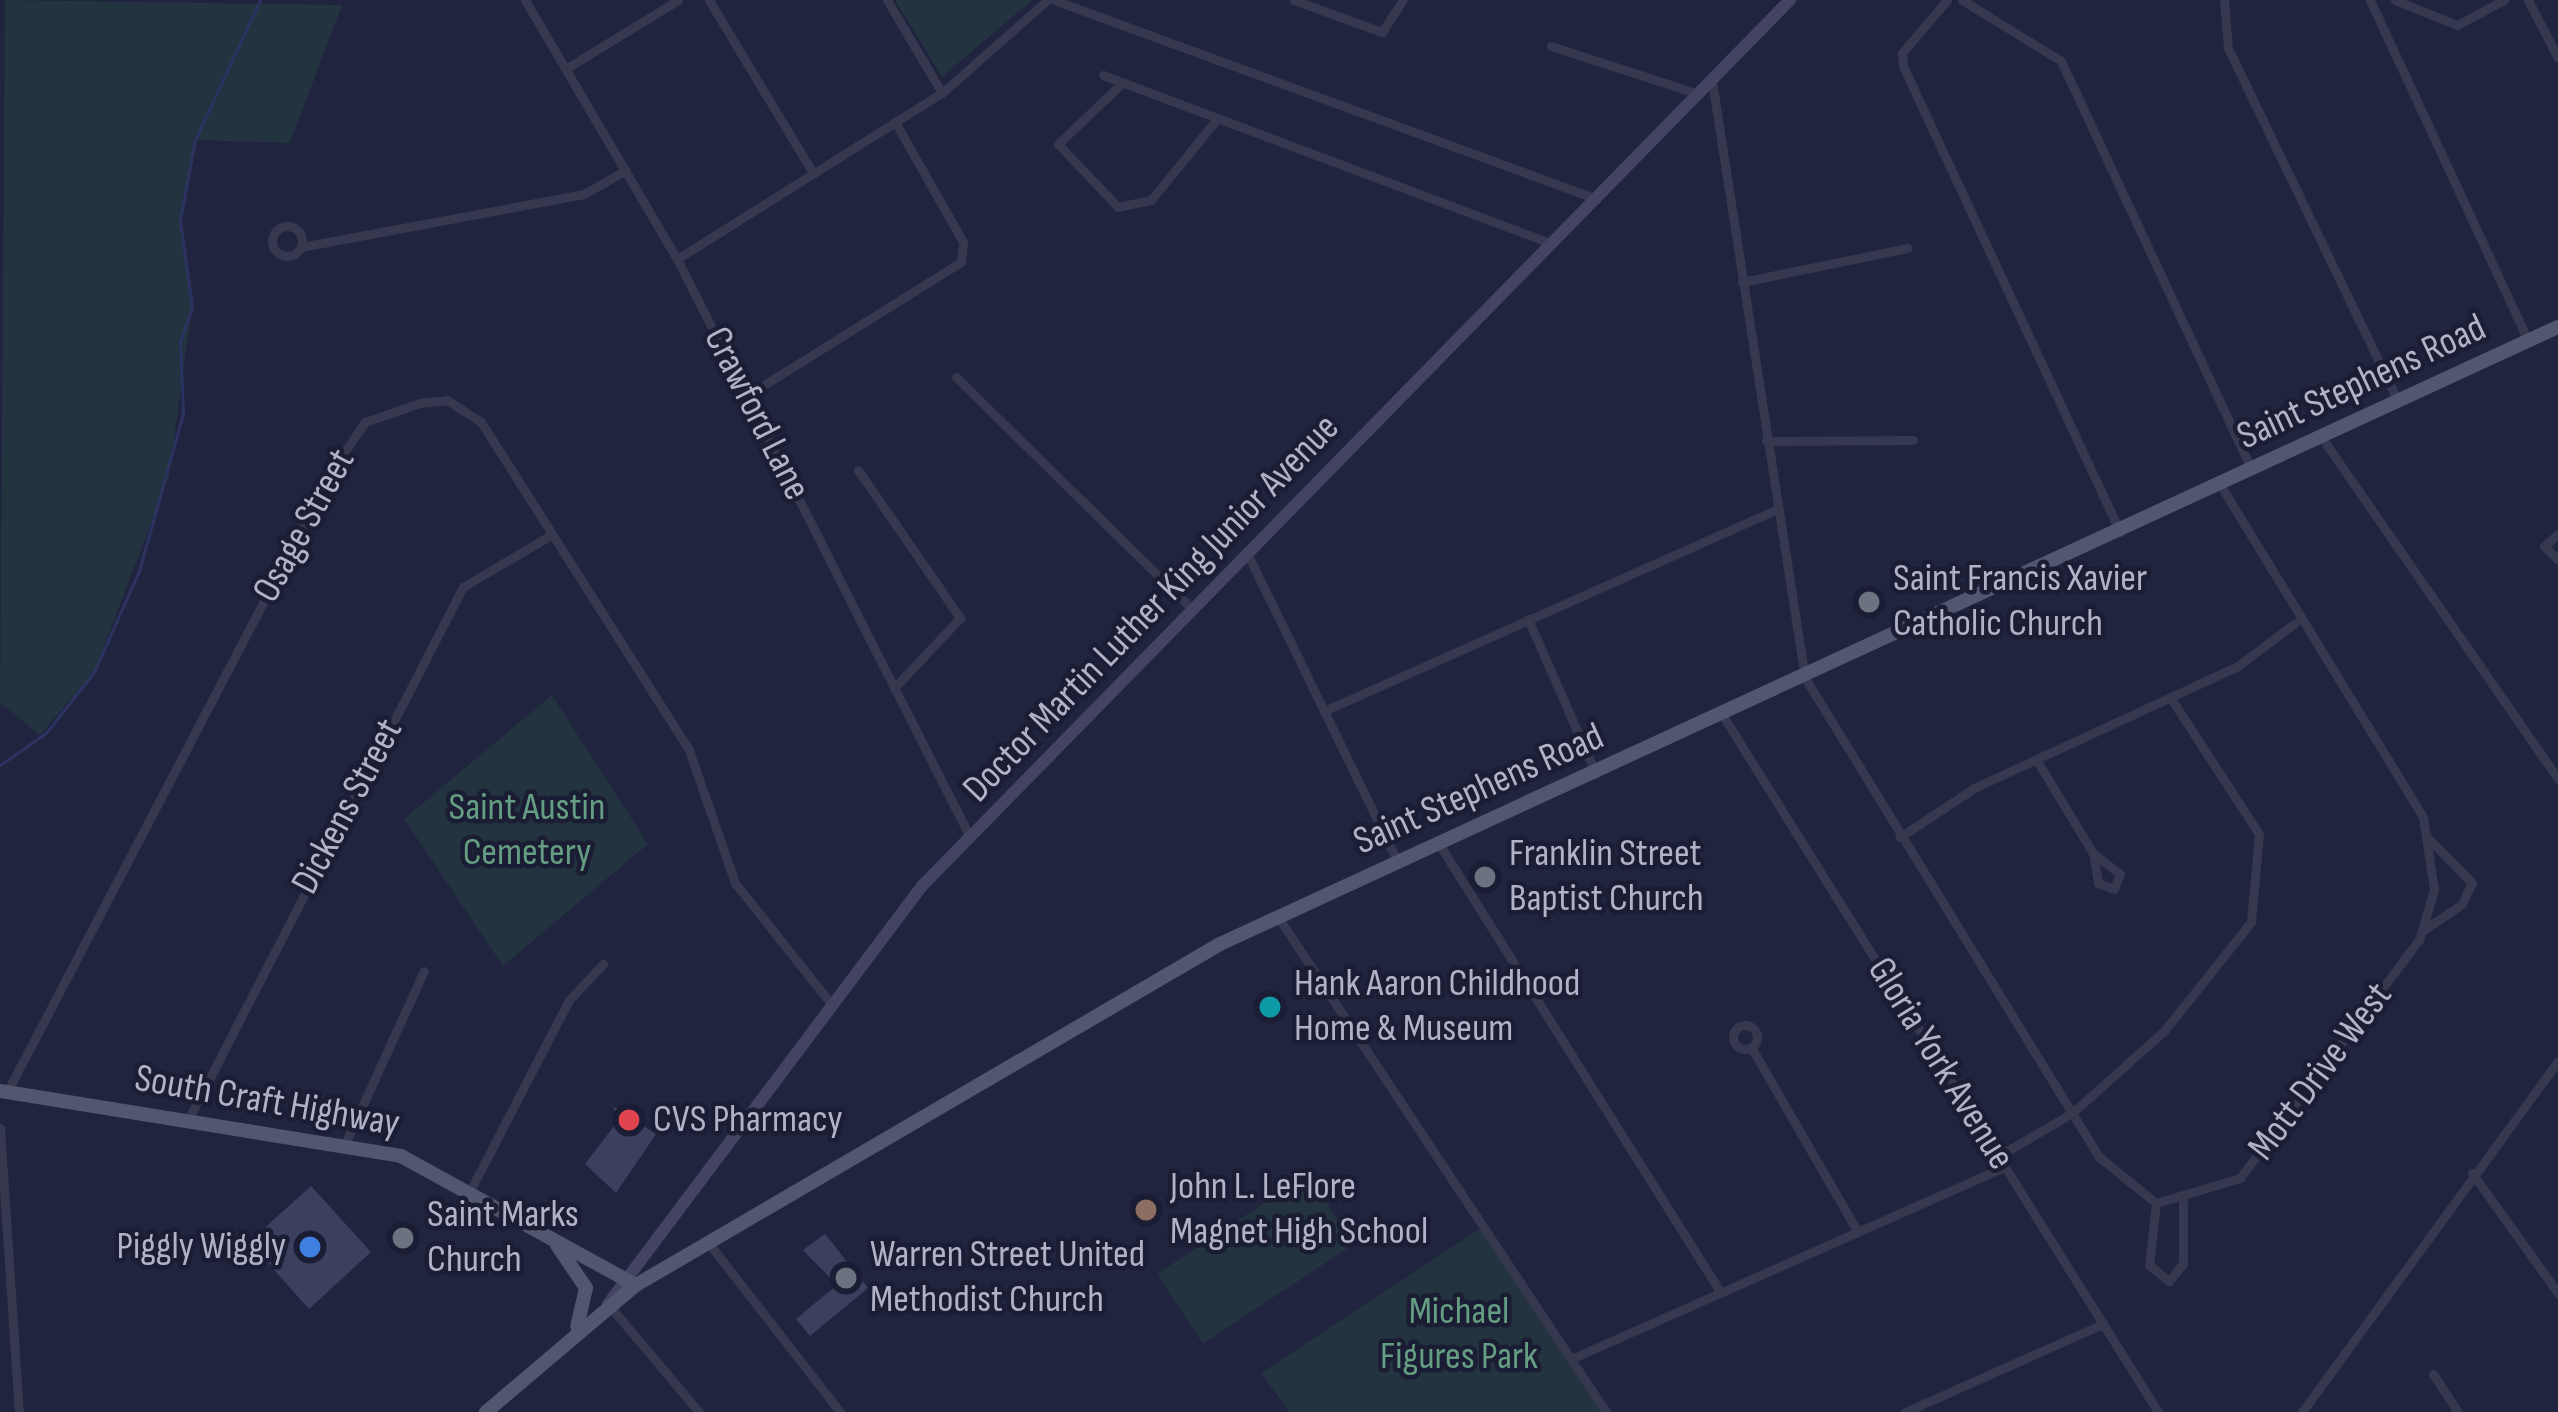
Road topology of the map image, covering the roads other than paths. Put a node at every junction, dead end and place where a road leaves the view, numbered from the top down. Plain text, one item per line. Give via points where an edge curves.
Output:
1 (525, 0) edge
2 (678, 0) edge
3 (710, 0) edge
4 (887, 0) edge
5 (1050, 0) edge
6 (1294, 0) edge
7 (1403, 0) edge
8 (1790, 0) edge
9 (1947, 0) edge
10 (1961, 0) edge
11 (2224, 0) edge
12 (2370, 0) edge
13 (2396, 0) edge
14 (2504, 0) edge
15 (2528, 0) edge
16 (1551, 46) dead end
17 (2558, 58) edge
18 (567, 68) junction
19 (1103, 75) dead end
20 (1712, 81) junction
21 (1122, 83) junction
22 (941, 93) junction
23 (1699, 94) junction
24 (1216, 120) junction
25 (895, 122) junction
26 (626, 170) junction
27 (813, 172) junction
28 (1597, 199) junction
29 (1552, 244) junction
30 (301, 247) dead end
31 (1908, 248) dead end
32 (677, 259) junction
33 (1742, 282) junction
34 (2558, 327) edge
35 (2528, 341) junction
36 (956, 377) dead end
37 (748, 395) junction
38 (2398, 402) junction
39 (2322, 438) junction
40 (1913, 440) dead end
41 (1766, 441) junction
42 (858, 470) dead end
43 (2252, 470) junction
44 (2221, 485) junction
45 (1777, 509) junction
46 (2120, 532) junction
47 (2558, 534) edge
48 (551, 536) junction
49 (1247, 555) junction
50 (2558, 560) edge
51 (1192, 609) junction
52 (1528, 619) junction
53 (2295, 622) junction
54 (1805, 679) junction
55 (894, 688) junction
56 (2172, 700) junction
57 (1324, 711) junction
58 (1724, 716) junction
59 (2039, 764) junction
60 (1595, 773) junction
61 (2558, 779) edge
62 (970, 837) junction
63 (1900, 837) junction
64 (2428, 839) junction
65 (1439, 844) junction
66 (2093, 853) dead end
67 (1398, 862) junction
68 (1278, 917) junction
69 (2422, 932) junction
70 (603, 964) dead end
71 (424, 970) dead end
72 (828, 1000) junction
73 (1751, 1047) dead end
74 (2558, 1061) edge
75 (4, 1091) edge
76 (2072, 1113) junction
77 (188, 1120) junction
78 (0, 1128) edge
79 (344, 1144) junction
80 (1997, 1156) junction
81 (2004, 1167) junction
82 (2472, 1173) junction
83 (471, 1190) junction
84 (2182, 1201) junction
85 (2156, 1203) junction
86 (1858, 1232) junction
87 (548, 1235) junction
88 (707, 1241) junction
89 (622, 1274) junction
90 (636, 1285) junction
91 (1721, 1293) junction
92 (2558, 1293) edge
93 (608, 1304) junction
94 (2103, 1324) junction
95 (575, 1330) junction
96 (14, 1346) junction
97 (0, 1347) edge
98 (1571, 1359) junction
99 (2433, 1374) dead end
100 (19, 1412) edge
101 (486, 1412) edge
102 (699, 1412) edge
103 (840, 1412) edge
104 (1606, 1412) edge
105 (1904, 1412) edge
106 (2158, 1412) edge
107 (2302, 1412) edge
108 (2458, 1412) edge

1 - 18 street, Crawford Lane
2 - 18 street
3 - 27 street
4 - 22 street
5 - 22 street
5 - 28 street
6 - 7 street via 1382,32
8 - 20 main road, Doctor Martin Luther King Junior Avenue
9 - 46 street via 1902,52 1903,66
10 - 43 street via 2062,61
11 - 38 street via 2228,48
12 - 35 street
13 - 14 street via 2456,26
15 - 17 street
16 - 23 street
18 - 26 street, Crawford Lane
19 - 21 street
20 - 23 main road, Doctor Martin Luther King Junior Avenue
20 - 33 street
21 - 24 street
21 - 24 street via 1058,144 1118,207 1151,200
22 - 25 street
23 - 28 main road, Doctor Martin Luther King Junior Avenue
24 - 29 street
25 - 27 street
25 - 37 street via 965,253
26 - 30 street via 584,194
26 - 32 street, Crawford Lane
27 - 32 street
28 - 29 main road, Doctor Martin Luther King Junior Avenue
29 - 49 main road, Doctor Martin Luther King Junior Avenue
31 - 33 street
32 - 37 street, Crawford Lane
33 - 41 street
34 - 35 main road, Saint Stephens Road
35 - 38 main road, Saint Stephens Road
36 - 51 street
37 - 55 street, Crawford Lane
38 - 39 main road, Saint Stephens Road
39 - 43 main road, Saint Stephens Road
39 - 61 street
40 - 41 street
41 - 45 street
42 - 55 street via 960,619
43 - 44 main road, Saint Stephens Road
44 - 46 main road, Saint Stephens Road
44 - 53 street, Mott Drive West
45 - 52 street
45 - 54 street
46 - 54 main road, Saint Stephens Road
47 - 50 street via 2544,546
48 - 72 street, Osage Street via 703,776 735,883
48 - 75 street, Osage Street via 467,407 421,403 365,422
48 - 77 street, Dickens Street via 463,587
49 - 51 main road, Doctor Martin Luther King Junior Avenue
49 - 57 street
51 - 62 main road, Doctor Martin Luther King Junior Avenue
52 - 57 street
52 - 60 street
53 - 56 street
53 - 64 street, Mott Drive West via 2380,749
54 - 58 main road, Saint Stephens Road
54 - 63 street
55 - 62 street, Crawford Lane
56 - 59 street
56 - 76 street via 2259,834 2263,883 2251,922 2164,1030
57 - 67 street
58 - 60 main road, Saint Stephens Road
58 - 80 street, Gloria York Avenue
59 - 63 street via 1974,788
59 - 66 street
60 - 65 main road, Saint Stephens Road
62 - 72 main road, Doctor Martin Luther King Junior Avenue
63 - 76 street
64 - 69 street, Mott Drive West via 2434,890
64 - 69 street via 2472,883 2462,904
65 - 67 main road, Saint Stephens Road
65 - 91 street
67 - 68 main road, Saint Stephens Road
68 - 88 main road, Saint Stephens Road
68 - 98 street
69 - 84 street, Mott Drive West via 2240,1178
70 - 83 street via 569,1000
71 - 79 street
72 - 89 main road, Doctor Martin Luther King Junior Avenue
73 - 86 street
74 - 82 street
75 - 77 main road, South Craft Highway
76 - 80 street
76 - 85 street via 2120,1183
77 - 79 main road, South Craft Highway
78 - 96 street
79 - 83 main road, South Craft Highway
80 - 81 street, Gloria York Avenue
81 - 86 street
81 - 94 street, Gloria York Avenue
82 - 92 street
82 - 107 street
83 - 87 main road, South Craft Highway
84 - 85 street, Mott Drive West
84 - 85 street via 2183,1264 2169,1280 2150,1265
86 - 91 street
87 - 89 main road, South Craft Highway
87 - 95 main road via 586,1288
88 - 90 main road, Saint Stephens Road
88 - 103 street
89 - 90 main road, South Craft Highway
89 - 93 main road, Doctor Martin Luther King Junior Avenue
90 - 93 main road, Saint Stephens Road
91 - 98 street
93 - 95 main road, Saint Stephens Road
93 - 102 street
94 - 105 street
94 - 106 street, Gloria York Avenue
95 - 101 main road, Saint Stephens Road
96 - 97 street
96 - 100 street
98 - 104 street
99 - 108 street

